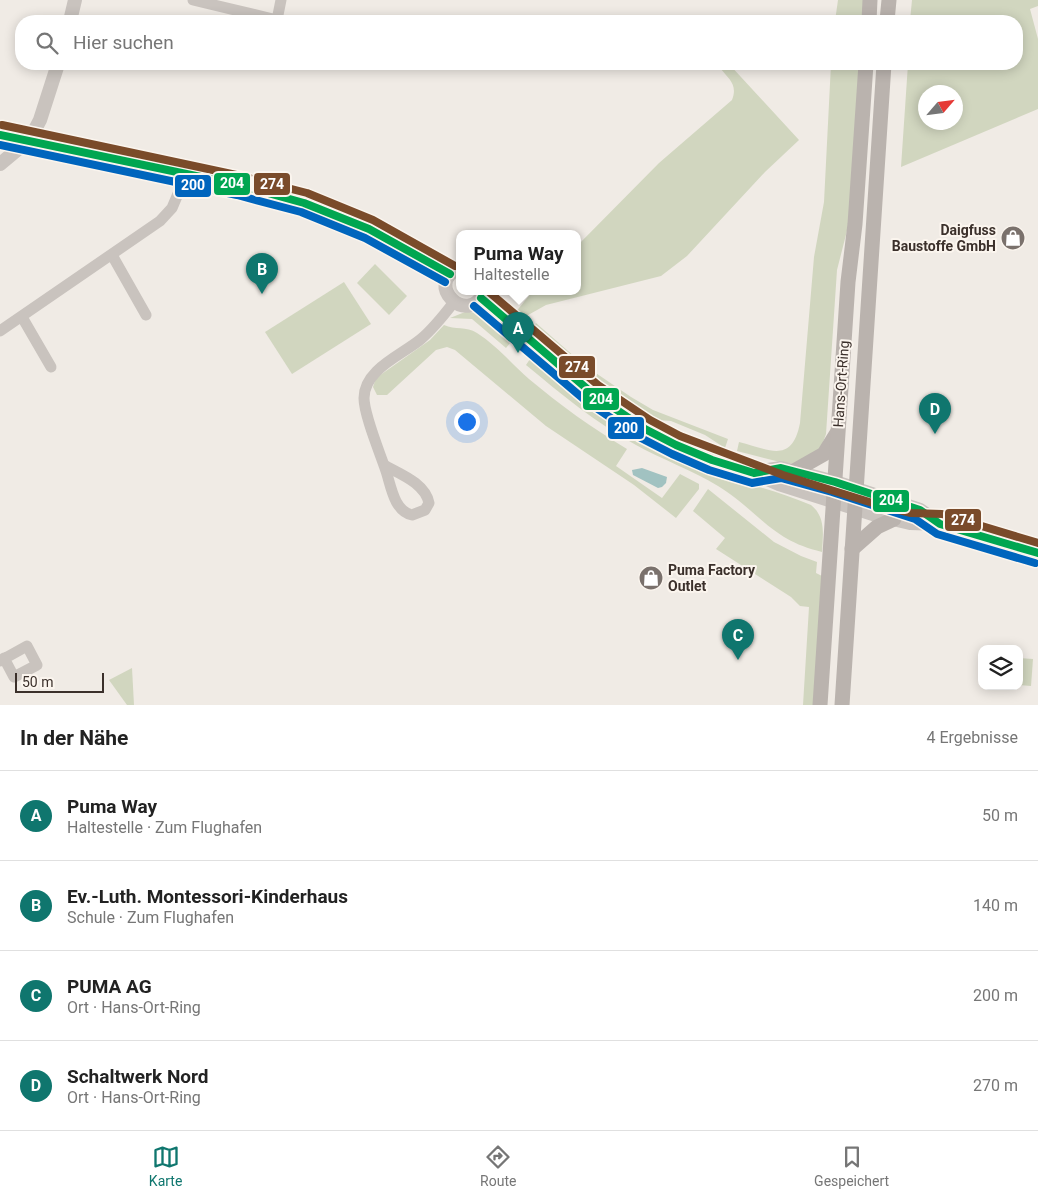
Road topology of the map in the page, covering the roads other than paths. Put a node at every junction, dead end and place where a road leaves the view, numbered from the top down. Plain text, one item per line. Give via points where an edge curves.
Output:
1 (75, 0) edge
2 (193, 0) edge
3 (281, 0) edge
4 (870, 0) edge
5 (888, 0) edge
6 (71, 15) edge
7 (256, 15) edge
8 (278, 15) edge
9 (869, 15) edge
10 (887, 15) edge
11 (56, 70) edge
12 (866, 70) edge
13 (884, 70) edge
14 (0, 135) edge
15 (30, 139) junction
16 (0, 164) edge
17 (186, 175) junction
18 (112, 255) junction
19 (454, 271) edge
20 (483, 295) edge
21 (454, 302) junction
22 (146, 315) dead end
23 (22, 317) junction
24 (0, 331) edge
25 (51, 367) dead end
26 (838, 432) junction
27 (384, 465) junction
28 (794, 471) junction
29 (754, 472) junction
30 (835, 482) junction
31 (856, 489) junction
32 (834, 501) junction
33 (854, 508) junction
34 (894, 519) junction
35 (940, 524) junction
36 (852, 549) junction
37 (1038, 553) edge
38 (820, 705) edge
39 (842, 705) edge

1 - 6 street
2 - 7 street
3 - 8 street
4 - 9 main road
5 - 10 main road
11 - 15 street via 40,120
12 - 26 main road, Hans-Ort-Ring
13 - 31 main road, Hans-Ort-Ring
14 - 15 street
15 - 16 street
15 - 17 street
17 - 18 street via 167,214
17 - 19 street via 322,208
18 - 22 street
18 - 23 street
19 - 21 street via 447,280 447,292
20 - 21 street via 472,305
20 - 29 street via 592,393 645,429 712,460
21 - 27 street via 421,339 374,373 367,383 364,403
23 - 24 street
23 - 25 street
26 - 28 main road via 824,454
26 - 30 main road, Hans-Ort-Ring
27 - 27 street via 401,509 412,515 425,510 429,503 421,488
28 - 29 street via 781,468
28 - 30 street
29 - 32 street via 779,484
30 - 31 street
30 - 32 main road, Hans-Ort-Ring
31 - 33 main road, Hans-Ort-Ring
31 - 35 street via 920,510
32 - 33 street
32 - 38 main road, Hans-Ort-Ring
33 - 34 street
33 - 36 main road, Hans-Ort-Ring
34 - 35 street
34 - 36 main road via 878,527
35 - 37 street
36 - 39 main road, Hans-Ort-Ring

